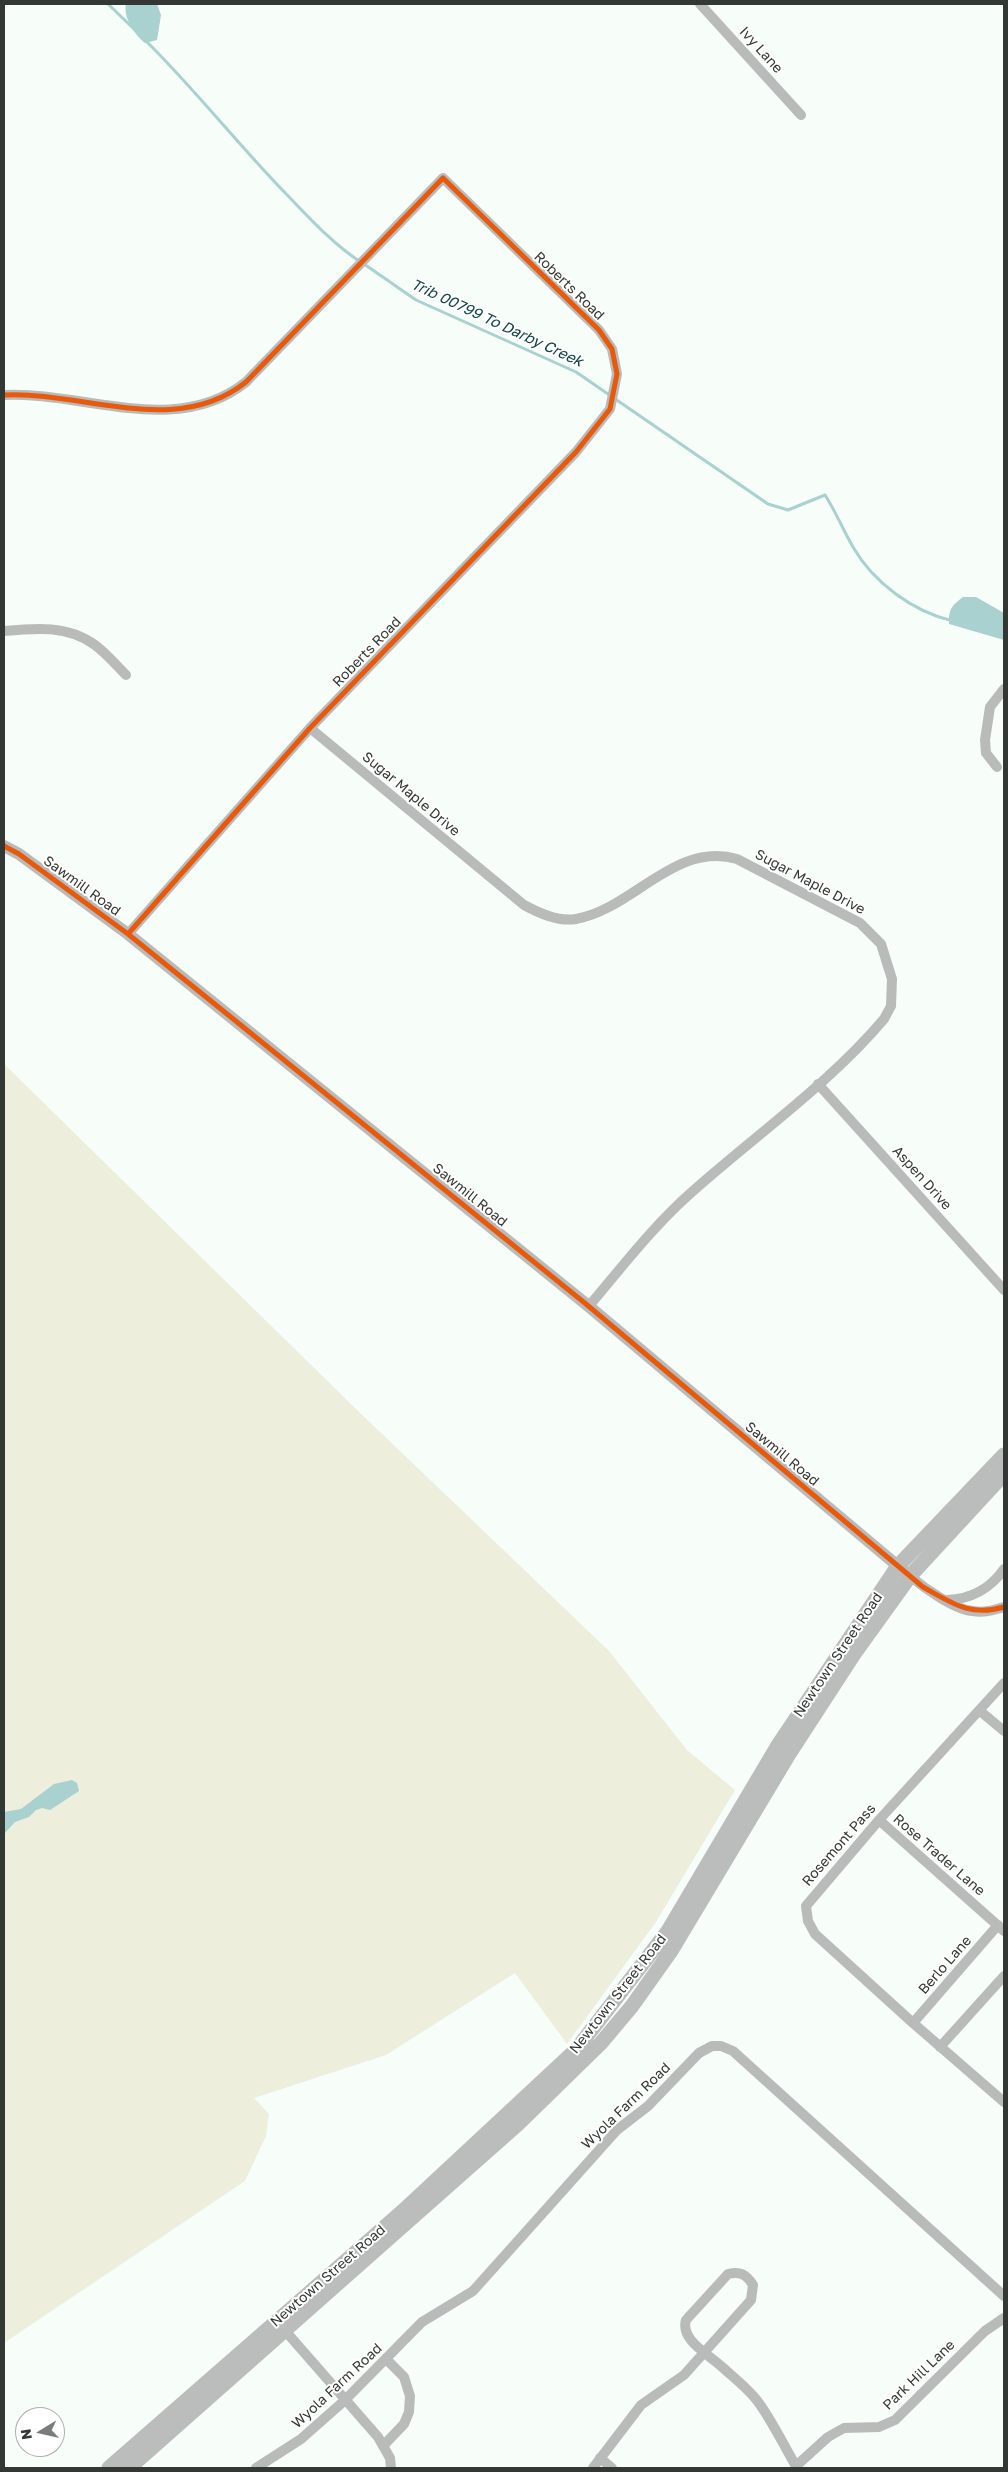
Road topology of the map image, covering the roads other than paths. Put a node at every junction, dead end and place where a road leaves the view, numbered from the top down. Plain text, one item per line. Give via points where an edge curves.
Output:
1 (700, 4) edge
2 (801, 114) dead end
3 (4, 395) edge
4 (4, 631) edge
5 (126, 675) dead end
6 (1004, 689) edge
7 (310, 728) junction
8 (997, 767) dead end
9 (4, 846) edge
10 (128, 934) junction
11 (818, 1084) junction
12 (1004, 1290) edge
13 (589, 1306) junction
14 (1004, 1455) edge
15 (1004, 1474) edge
16 (898, 1566) junction
17 (1004, 1569) edge
18 (910, 1576) junction
19 (946, 1600) junction
20 (1004, 1608) edge
21 (1004, 1683) edge
22 (980, 1711) junction
23 (1004, 1731) edge
24 (879, 1820) junction
25 (1001, 1928) edge
26 (1004, 1976) edge
27 (913, 2023) junction
28 (940, 2047) junction
29 (1004, 2102) edge
30 (1004, 2296) edge
31 (1004, 2318) edge
32 (281, 2326) junction
33 (705, 2352) junction
34 (386, 2360) junction
35 (344, 2400) junction
36 (383, 2446) junction
37 (600, 2458) junction
38 (796, 2467) edge
39 (109, 2468) edge
40 (129, 2468) edge
41 (256, 2468) edge
42 (392, 2468) edge
43 (593, 2468) edge
44 (612, 2468) edge

1 - 2 street, Ivy Lane
3 - 7 street, Roberts Road via 53,396 160,411 204,404 233,392 443,178 599,330 612,349 617,374 610,409 576,452
4 - 5 street via 62,630 95,644
6 - 8 street via 990,707 984,740 986,753
7 - 10 street, Roberts Road
7 - 11 street, Sugar Maple Drive via 524,905 540,913 574,919 593,914 694,858 722,854 860,923 881,944 887,956 892,979 891,1006 876,1029
9 - 10 street, Sawmill Road
10 - 13 street, Sawmill Road
11 - 12 street, Aspen Drive
11 - 13 street, Sugar Maple Drive via 691,1192
13 - 16 street, Sawmill Road
14 - 16 main road, Newtown Street Road
15 - 18 main road, Newtown Street Road
16 - 18 street, Sawmill Road
16 - 32 main road, Newtown Street Road via 777,1747 668,1931 576,2050
17 - 19 street via 996,1582 976,1593
18 - 19 street
18 - 32 main road, Newtown Street Road via 830,1691 671,1951 601,2043 518,2124
19 - 20 street via 970,1612
21 - 22 street, Rosemont Pass
22 - 23 street
22 - 24 street, Rosemont Pass
24 - 25 street, Rose Trader Lane
24 - 27 street, Rosemont Pass via 806,1906 808,1921 815,1934
25 - 27 street, Berlo Lane
26 - 28 street
27 - 28 street, Rosemont Pass
28 - 29 street, Rosemont Pass
30 - 34 street, Wyola Farm Road via 733,2051 712,2046 699,2053 648,2106 617,2130 473,2291 422,2322
31 - 38 street, Park Hill Lane via 979,2337 895,2420 879,2426 844,2428 828,2437
32 - 35 street
32 - 39 main road, Newtown Street Road
32 - 40 main road, Newtown Street Road
33 - 33 street via 751,2300 753,2284 737,2271 728,2274 686,2320 684,2327 688,2338
33 - 37 street via 684,2375 641,2405
33 - 38 street via 756,2398
34 - 35 street, Wyola Farm Road
34 - 36 street via 404,2377 410,2396 404,2424
35 - 36 street
35 - 41 street, Wyola Farm Road via 301,2439
36 - 42 street
37 - 43 street
37 - 44 street

